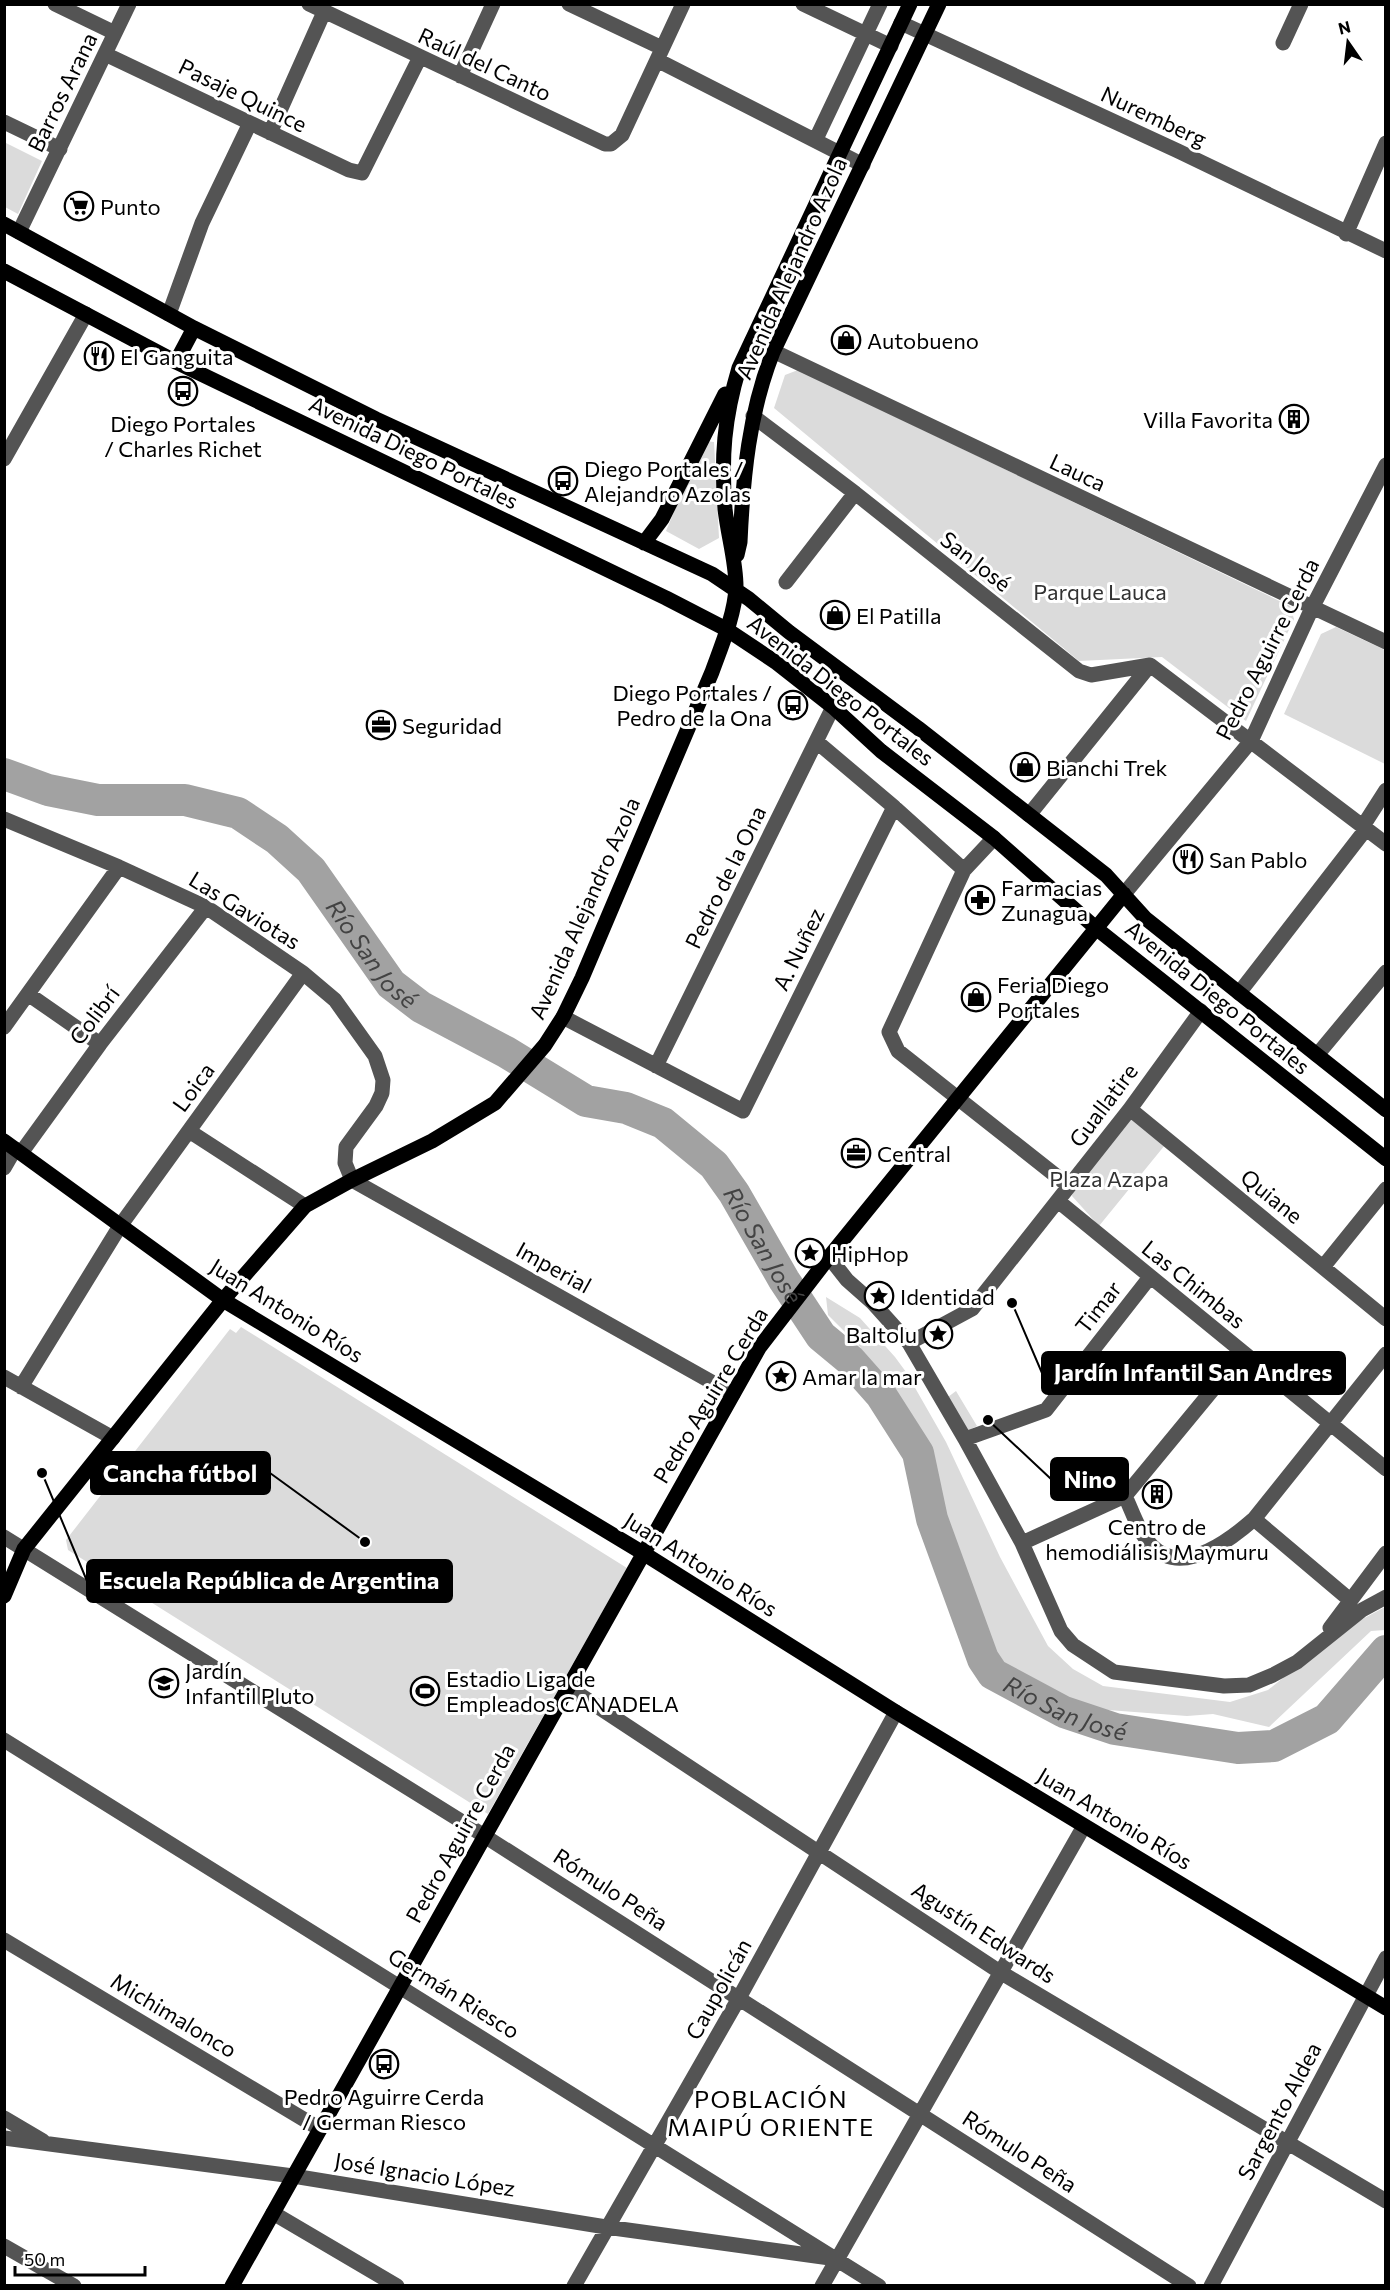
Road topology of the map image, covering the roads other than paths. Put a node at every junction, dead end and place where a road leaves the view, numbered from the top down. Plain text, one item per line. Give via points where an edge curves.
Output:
1 (55, 4) edge
2 (129, 4) edge
3 (309, 4) edge
4 (493, 4) edge
5 (569, 4) edge
6 (683, 4) edge
7 (803, 4) edge
8 (880, 4) edge
9 (910, 4) edge
10 (939, 4) edge
11 (1301, 4) edge
12 (324, 12) junction
13 (901, 24) junction
14 (115, 33) junction
15 (866, 35) junction
16 (924, 35) junction
17 (1283, 43) dead end
18 (891, 46) junction
19 (105, 54) junction
20 (659, 54) junction
21 (420, 57) junction
22 (460, 76) junction
23 (4, 122) edge
24 (250, 123) junction
25 (270, 133) junction
26 (816, 139) junction
27 (1386, 142) edge
28 (60, 148) junction
29 (841, 153) junction
30 (863, 165) junction
31 (4, 224) edge
32 (19, 232) junction
33 (1346, 234) junction
34 (1386, 251) edge
35 (4, 271) edge
36 (86, 314) junction
37 (169, 315) junction
38 (194, 328) junction
39 (752, 342) junction
40 (773, 352) junction
41 (176, 362) junction
42 (739, 368) junction
43 (753, 416) junction
44 (10, 438) edge
45 (4, 459) edge
46 (1386, 465) edge
47 (855, 493) junction
48 (1379, 497) edge
49 (644, 543) junction
50 (735, 564) junction
51 (786, 582) dead end
52 (736, 590) junction
53 (1312, 608) junction
54 (726, 629) junction
55 (1386, 642) edge
56 (1150, 665) junction
57 (833, 708) junction
58 (1251, 741) junction
59 (817, 742) junction
60 (1386, 790) edge
61 (894, 807) junction
62 (1029, 815) junction
63 (4, 819) edge
64 (1364, 827) junction
65 (994, 838) junction
66 (1386, 844) edge
67 (120, 867) junction
68 (964, 870) junction
69 (1124, 894) junction
70 (206, 907) junction
71 (1097, 929) junction
72 (1386, 972) edge
73 (303, 974) junction
74 (1239, 993) junction
75 (28, 994) junction
76 (1200, 1011) junction
77 (563, 1017) junction
78 (4, 1027) edge
79 (100, 1044) junction
80 (1317, 1055) junction
81 (656, 1066) junction
82 (959, 1098) junction
83 (1130, 1109) junction
84 (1386, 1110) edge
85 (189, 1131) junction
86 (14, 1147) edge
87 (1386, 1159) edge
88 (4, 1168) edge
89 (352, 1180) junction
90 (1069, 1186) junction
91 (1386, 1189) edge
92 (1058, 1201) junction
93 (305, 1206) junction
94 (120, 1226) junction
95 (829, 1257) junction
96 (1323, 1267) junction
97 (1150, 1277) junction
98 (223, 1300) junction
99 (1386, 1319) edge
100 (909, 1343) junction
101 (1243, 1353) junction
102 (1386, 1354) edge
103 (4, 1377) edge
104 (21, 1387) junction
105 (733, 1394) junction
106 (1329, 1424) junction
107 (113, 1438) junction
108 (965, 1439) junction
109 (1386, 1469) edge
110 (1125, 1496) junction
111 (1254, 1519) junction
112 (4, 1537) edge
113 (1022, 1543) junction
114 (24, 1549) junction
115 (643, 1553) junction
116 (1386, 1553) edge
117 (4, 1596) edge
118 (1386, 1597) edge
119 (1350, 1600) junction
120 (1322, 1641) junction
121 (568, 1687) junction
122 (896, 1713) junction
123 (4, 1740) edge
124 (1084, 1826) junction
125 (485, 1836) junction
126 (819, 1851) junction
127 (4, 1940) edge
128 (1386, 1958) edge
129 (1000, 1972) junction
130 (400, 1986) junction
131 (1365, 1996) junction
132 (739, 1998) junction
133 (1386, 2008) edge
134 (920, 2113) junction
135 (4, 2118) edge
136 (320, 2128) junction
137 (4, 2138) edge
138 (1287, 2143) junction
139 (48, 2144) junction
140 (656, 2145) junction
141 (294, 2176) junction
142 (1386, 2201) edge
143 (273, 2212) junction
144 (606, 2227) junction
145 (4, 2246) edge
146 (837, 2259) junction
147 (74, 2286) edge
148 (232, 2286) edge
149 (397, 2286) edge
150 (574, 2286) edge
151 (822, 2286) edge
152 (879, 2286) edge
153 (1189, 2286) edge
154 (1211, 2286) edge

1 - 14 street
2 - 14 street, Barros Arana
3 - 12 street, Raúl del Canto
4 - 22 street
5 - 20 street
6 - 20 street
7 - 15 street
8 - 15 street
9 - 13 main road, Avenida Alejandro Azola
10 - 16 main road, Avenida Alejandro Azola
11 - 17 street
12 - 21 street, Raúl del Canto
12 - 25 street
13 - 16 street, Nuremberg
13 - 18 main road, Avenida Alejandro Azola
14 - 19 street, Barros Arana
15 - 18 street
15 - 26 street
16 - 30 main road, Avenida Alejandro Azola
16 - 33 street, Nuremberg via 1178,151
18 - 29 main road, Avenida Alejandro Azola
19 - 24 street, Pasaje Quince
19 - 28 street, Barros Arana
20 - 22 street, Raúl del Canto via 622,135 611,144 599,142
20 - 26 street
21 - 22 street, Raúl del Canto
21 - 25 street, Pasaje Quince via 362,173
23 - 28 street
24 - 25 street, Pasaje Quince
24 - 37 street via 202,223
26 - 29 street
27 - 33 street
28 - 32 street, Barros Arana
29 - 30 street
29 - 39 main road, Avenida Alejandro Azola
30 - 40 main road, Avenida Alejandro Azola
31 - 32 main road, Avenida Diego Portales
32 - 37 main road, Avenida Diego Portales
33 - 34 street, Nuremberg
35 - 36 main road, Avenida Diego Portales
36 - 41 main road, Avenida Diego Portales
36 - 44 street
37 - 38 main road, Avenida Diego Portales
38 - 41 main road
38 - 49 main road, Avenida Diego Portales via 376,419
39 - 40 street, Lauca
39 - 42 main road, Avenida Alejandro Azola
40 - 43 main road, Avenida Alejandro Azola
40 - 53 street, Lauca
41 - 54 main road, Avenida Diego Portales
42 - 49 main road via 662,519
42 - 50 main road, Avenida Alejandro Azola via 728,406 724,448 725,510
43 - 47 street, San José
43 - 50 main road, Avenida Alejandro Azola
44 - 45 street
46 - 48 street, Pedro Aguirre Cerda
47 - 51 street
47 - 56 street, San José via 1079,671 1091,675
48 - 53 street, Pedro Aguirre Cerda
49 - 52 main road, Avenida Diego Portales via 712,574
50 - 52 main road, Avenida Alejandro Azola
52 - 54 main road, Avenida Alejandro Azola
52 - 62 main road, Avenida Diego Portales
53 - 55 street, Lauca
53 - 58 street, Pedro Aguirre Cerda
54 - 57 main road, Avenida Diego Portales
54 - 77 main road, Avenida Alejandro Azola via 712,672
56 - 58 street
56 - 62 street
57 - 59 street, Pedro de la Ona
57 - 65 main road, Avenida Diego Portales via 881,751
58 - 64 street
58 - 69 street, Pedro Aguirre Cerda
59 - 61 street
59 - 81 street, Pedro de la Ona
60 - 64 street
61 - 68 street
61 - 81 street, A. Nuñez via 743,1112
62 - 69 main road, Avenida Diego Portales via 1106,874
63 - 67 street, Las Gaviotas
64 - 66 street
64 - 74 street
65 - 68 street
65 - 71 main road, Avenida Diego Portales
67 - 70 street, Las Gaviotas
67 - 75 street
68 - 82 street via 889,1032 898,1051
69 - 71 main road, Pedro Aguirre Cerda
69 - 74 main road, Avenida Diego Portales via 1145,918
70 - 73 street, Las Gaviotas
70 - 79 street, Colibrí
71 - 76 main road, Avenida Diego Portales
71 - 82 main road, Pedro Aguirre Cerda
72 - 80 street
73 - 85 street, Loica
73 - 89 street, Las Gaviotas via 335,1000 375,1056 383,1080 375,1106 346,1147 345,1163
74 - 80 main road, Avenida Diego Portales
75 - 78 street
75 - 79 street
76 - 83 street, Guallatire
76 - 87 main road, Avenida Diego Portales
77 - 81 street
77 - 89 main road, Avenida Alejandro Azola via 545,1045 495,1103 432,1141
79 - 86 street, Colibrí
80 - 84 main road, Avenida Diego Portales
82 - 90 street
82 - 95 main road, Pedro Aguirre Cerda
83 - 90 street, Guallatire
83 - 96 street, Quiane
85 - 93 street
85 - 94 street, Loica
86 - 88 street, Colibrí
86 - 94 main road, Juan Antonio Ríos
89 - 93 main road, Avenida Alejandro Azola
89 - 105 street, Imperial
90 - 92 street, Guallatire
91 - 96 street
92 - 97 street, Las Chimbas
92 - 100 street, Guallatire via 972,1309
93 - 98 main road, Avenida Alejandro Azola
94 - 98 main road, Juan Antonio Ríos
94 - 104 street, Loica
95 - 100 street
95 - 105 main road, Pedro Aguirre Cerda via 766,1338
96 - 99 street, Quiane
97 - 101 street, Las Chimbas
97 - 108 street, Timar via 1046,1410
98 - 107 main road, Avenida Alejandro Azola
98 - 115 main road, Juan Antonio Ríos
100 - 108 street
101 - 106 street, Las Chimbas
101 - 110 street
102 - 106 street
103 - 104 street
104 - 107 street
105 - 115 main road, Pedro Aguirre Cerda
106 - 109 street, Las Chimbas
106 - 111 street
107 - 114 main road, Avenida Alejandro Azola
108 - 113 street
110 - 111 street via 1153,1546 1182,1559 1216,1548
110 - 113 street
111 - 119 street
112 - 114 street, Rómulo Peña
113 - 120 street via 1062,1631 1073,1645 1114,1672 1224,1686 1249,1685 1297,1662
114 - 117 main road, Avenida Alejandro Azola
114 - 125 street, Rómulo Peña
115 - 121 main road, Pedro Aguirre Cerda
115 - 122 main road, Juan Antonio Ríos
116 - 119 street
118 - 120 street
119 - 120 street
121 - 125 main road, Pedro Aguirre Cerda
121 - 126 street, Agustín Edwards
122 - 124 main road, Juan Antonio Ríos
122 - 126 street, Caupolicán
123 - 130 street, Germán Riesco
124 - 129 street
124 - 131 main road, Juan Antonio Ríos
125 - 130 main road, Pedro Aguirre Cerda
125 - 132 street, Rómulo Peña
126 - 129 street, Agustín Edwards
126 - 132 street, Caupolicán
127 - 136 street, Michimalonco
128 - 131 street, Sargento Aldea
129 - 134 street
129 - 138 street, Agustín Edwards
130 - 136 main road, Pedro Aguirre Cerda
130 - 140 street, Germán Riesco
131 - 133 main road, Juan Antonio Ríos
131 - 138 street, Sargento Aldea
132 - 134 street, Rómulo Peña
132 - 140 street, Caupolicán
134 - 146 street
134 - 153 street, Rómulo Peña
135 - 139 street
136 - 141 main road, Pedro Aguirre Cerda
137 - 139 street, José Ignacio López
138 - 142 street, Agustín Edwards
138 - 154 street, Sargento Aldea
139 - 141 street, José Ignacio López
140 - 144 street, Caupolicán
140 - 146 street, Germán Riesco
141 - 143 main road, Pedro Aguirre Cerda
141 - 144 street, José Ignacio López
143 - 148 main road, Pedro Aguirre Cerda
143 - 149 street
144 - 146 street, José Ignacio López
144 - 150 street, Caupolicán
145 - 147 street
146 - 151 street
146 - 152 street, Germán Riesco

